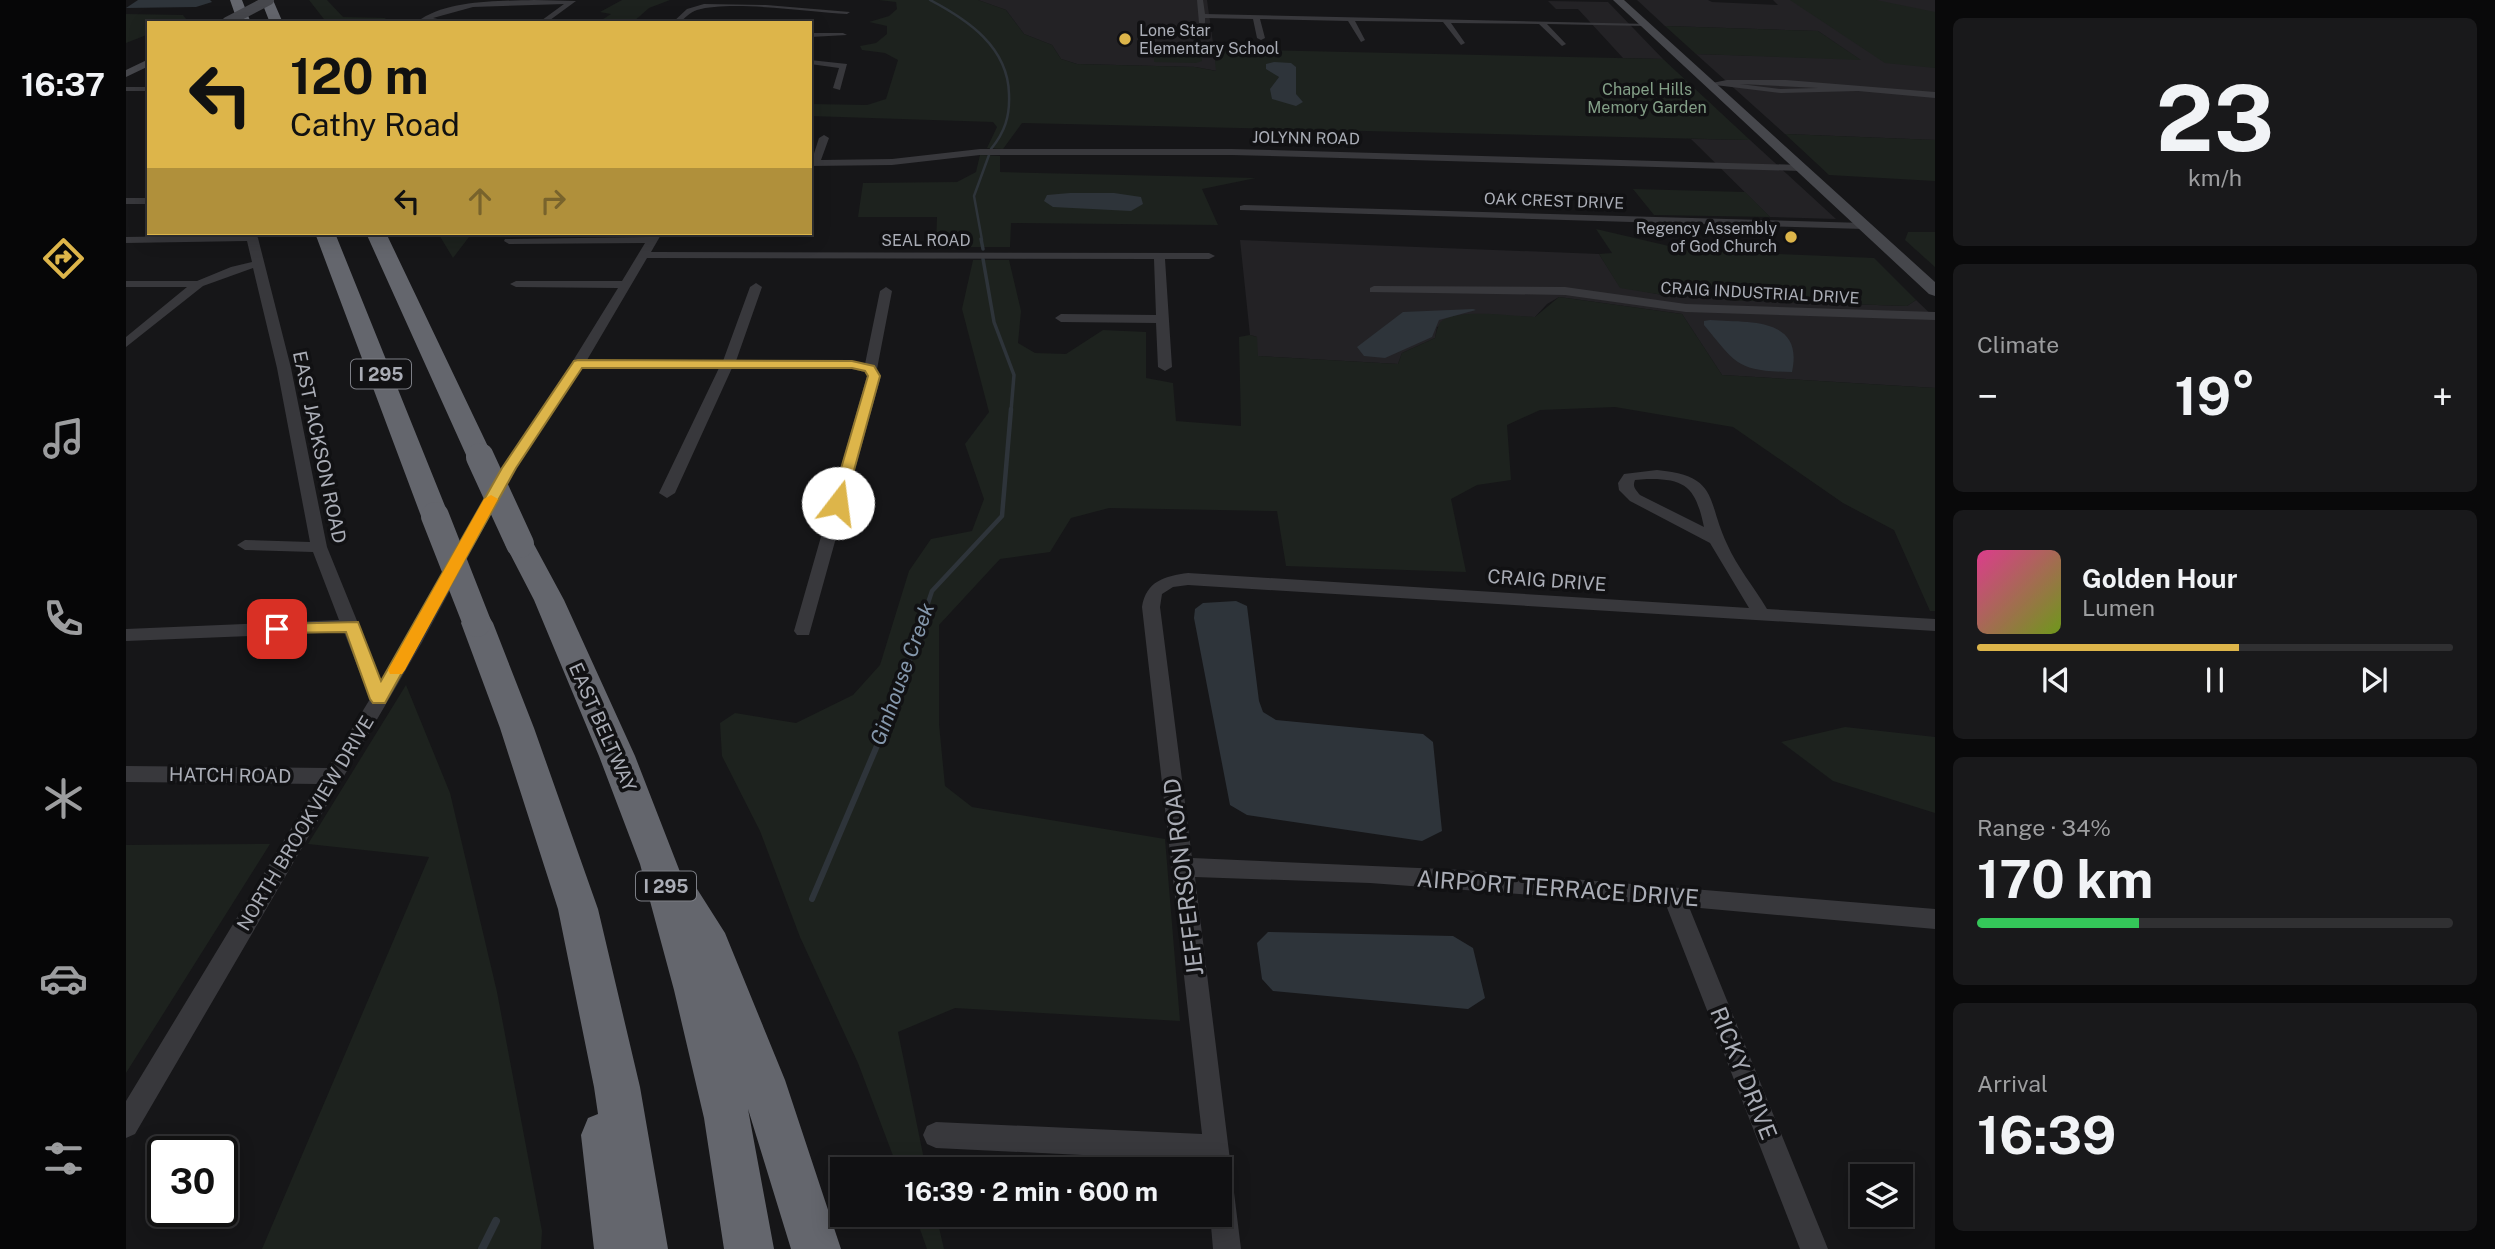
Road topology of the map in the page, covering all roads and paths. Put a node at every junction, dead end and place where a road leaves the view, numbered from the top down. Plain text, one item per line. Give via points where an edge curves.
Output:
1 (236, 0) edge
2 (268, 0) edge
3 (814, 0) edge
4 (1200, 0) edge
5 (1618, 0) edge
6 (574, 1) edge
7 (806, 9) junction
8 (847, 12) dead end
9 (800, 16) dead end
10 (1256, 17) junction
11 (1351, 19) junction
12 (228, 21) edge
13 (244, 21) edge
14 (276, 21) edge
15 (429, 21) edge
16 (544, 21) edge
17 (677, 21) edge
18 (1446, 21) junction
19 (1542, 23) junction
20 (1645, 24) junction
21 (812, 35) edge
22 (843, 35) dead end
23 (1261, 38) dead end
24 (1361, 40) dead end
25 (1461, 43) dead end
26 (1562, 44) dead end
27 (812, 62) edge
28 (147, 64) edge
29 (126, 74) edge
30 (1711, 84) junction
31 (837, 88) dead end
32 (126, 89) edge
33 (147, 89) edge
34 (1935, 95) edge
35 (824, 138) dead end
36 (944, 144) dead end
37 (950, 153) junction
38 (813, 163) edge
39 (1801, 168) junction
40 (126, 201) edge
41 (147, 201) edge
42 (1244, 208) dead end
43 (1864, 226) junction
44 (252, 235) edge
45 (327, 235) edge
46 (377, 235) edge
47 (126, 240) edge
48 (509, 240) dead end
49 (651, 243) edge
50 (1159, 256) junction
51 (1209, 256) dead end
52 (258, 264) junction
53 (126, 284) edge
54 (199, 284) junction
55 (516, 284) dead end
56 (626, 285) junction
57 (756, 287) dead end
58 (1374, 290) dead end
59 (886, 291) dead end
60 (1935, 291) edge
61 (1935, 316) edge
62 (1060, 318) dead end
63 (1162, 319) junction
64 (129, 338) edge
65 (578, 364) junction
66 (728, 365) junction
67 (1166, 367) dead end
68 (870, 369) junction
69 (667, 493) dead end
70 (1717, 540) junction
71 (245, 545) dead end
72 (319, 547) junction
73 (1157, 586) joint
74 (1762, 614) junction
75 (1935, 625) edge
76 (352, 626) junction
77 (803, 631) dead end
78 (126, 635) edge
79 (379, 699) junction
80 (126, 774) edge
81 (333, 776) junction
82 (659, 864) junction
83 (1181, 867) junction
84 (1674, 897) junction
85 (578, 909) junction
86 (1935, 919) edge
87 (126, 1125) edge
88 (936, 1135) dead end
89 (1205, 1157) edge
90 (1217, 1157) edge
91 (1225, 1227) edge
92 (619, 1249) edge
93 (643, 1249) edge
94 (749, 1249) edge
95 (817, 1249) edge
96 (1227, 1249) edge
97 (1814, 1249) edge

1 - 13 highway
2 - 12 main road, bridge
2 - 14 highway
3 - 7 street
4 - 10 street via 1202,19
5 - 20 main road
6 - 15 street via 468,1 429,15 425,19
6 - 16 street
7 - 8 street
7 - 9 street
7 - 17 street via 702,6
10 - 11 street
10 - 23 street
11 - 18 street
11 - 24 street
18 - 19 street
18 - 25 street
19 - 20 street
19 - 26 street
20 - 30 main road
21 - 22 street
27 - 31 street via 845,69
28 - 29 main road
30 - 34 street via 1781,91 1858,89
30 - 39 main road
32 - 33 street
35 - 38 street
36 - 37 street
37 - 38 street, JOLYNN ROAD via 892,162
37 - 39 street, JOLYNN ROAD via 1231,152
39 - 43 main road
40 - 41 street
42 - 43 street, OAK CREST DRIVE
43 - 60 main road
44 - 47 street
44 - 52 street, EAST JACKSON ROAD
45 - 85 highway, I 295, bridge via 521,741
46 - 82 highway, EAST BELTWAY / I 295, bridge via 549,600
48 - 49 street, SEAL ROAD
49 - 50 street, SEAL ROAD
49 - 56 street, NORTH BROOKVIEW DRIVE
50 - 51 street, SEAL ROAD
50 - 63 street
52 - 54 street
52 - 72 street, EAST JACKSON ROAD via 284,368
53 - 54 street
54 - 64 street
55 - 56 street
56 - 65 street, NORTH BROOKVIEW DRIVE
57 - 66 street
58 - 61 street, CRAIG INDUSTRIAL DRIVE via 1565,291 1686,308
59 - 68 street
62 - 63 street
63 - 67 street
65 - 66 street
65 - 79 street, NORTH BROOKVIEW DRIVE via 509,468
66 - 68 street
66 - 69 street
68 - 77 street via 874,376
70 - 70 street via 1702,493 1692,484 1659,475 1629,477 1627,490 1636,498
70 - 74 street
71 - 72 street
72 - 76 street, EAST JACKSON ROAD
73 - 74 street, CRAIG DRIVE via 1188,579
73 - 83 street, JEFFERSON ROAD via 1151,607
74 - 75 street, CRAIG DRIVE
76 - 78 street
76 - 79 street, EAST JACKSON ROAD
79 - 81 street, NORTH BROOKVIEW DRIVE
80 - 81 street, HATCH ROAD
81 - 87 street, NORTH BROOKVIEW DRIVE
82 - 94 highway, EAST BELTWAY / I 295 via 727,1118
82 - 95 highway via 704,933 762,1080
83 - 84 street, AIRPORT TERRACE DRIVE via 1278,869
83 - 90 street, JEFFERSON ROAD
84 - 86 street, AIRPORT TERRACE DRIVE
84 - 97 street, RICKY DRIVE
85 - 92 highway via 573,968 604,1124
85 - 93 highway, I 295 via 617,1087
88 - 89 street
91 - 96 street

